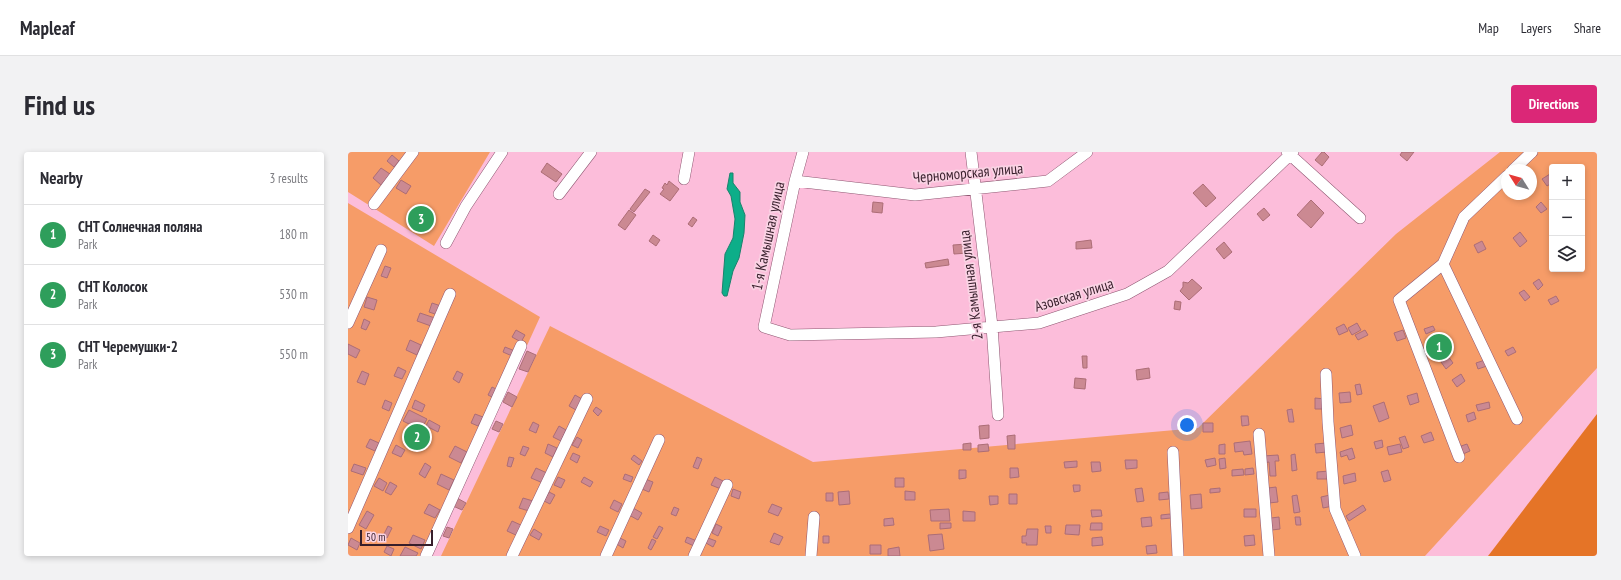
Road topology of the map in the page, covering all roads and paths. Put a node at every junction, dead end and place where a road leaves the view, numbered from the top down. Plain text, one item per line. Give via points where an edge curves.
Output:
1 (413, 152) edge
2 (502, 152) edge
3 (591, 152) edge
4 (689, 152) edge
5 (804, 152) edge
6 (971, 152) edge
7 (1087, 152) edge
8 (1532, 152) edge
9 (1290, 153) edge
10 (1519, 164) edge
11 (684, 179) dead end
12 (795, 180) junction
13 (1501, 182) edge
14 (975, 188) junction
15 (560, 194) dead end
16 (374, 204) dead end
17 (1360, 218) dead end
18 (446, 244) dead end
19 (381, 250) dead end
20 (1443, 264) junction
21 (450, 294) dead end
22 (348, 323) edge
23 (992, 326) junction
24 (764, 327) joint
25 (522, 346) dead end
26 (1326, 374) dead end
27 (587, 400) dead end
28 (998, 415) dead end
29 (1517, 419) dead end
30 (1259, 434) dead end
31 (659, 440) dead end
32 (1174, 452) dead end
33 (1459, 458) dead end
34 (727, 485) dead end
35 (814, 517) dead end
36 (348, 528) edge
37 (426, 556) edge
38 (512, 556) edge
39 (606, 556) edge
40 (694, 556) edge
41 (811, 556) edge
42 (1178, 556) edge
43 (1269, 556) edge
44 (1356, 556) edge

1 - 16 street
2 - 18 street via 466,206
3 - 15 street
4 - 11 street
5 - 12 street, 1-я Камышная улица
6 - 14 street, 2-я Камышная улица
7 - 14 street, Черноморская улица via 1048,181
8 - 10 street
9 - 17 street
9 - 23 street, Азовская улица via 1168,271 1127,294 1038,323
12 - 14 street, Черноморская улица via 915,195
12 - 24 street, 1-я Камышная улица
13 - 20 street via 1464,217
14 - 23 street, 2-я Камышная улица
19 - 22 street
20 - 29 street
20 - 33 street via 1399,300
21 - 36 street
23 - 24 street, Азовская улица via 936,332 790,335
23 - 28 street, 2-я Камышная улица
25 - 37 street
26 - 44 street via 1335,509
27 - 38 street
30 - 43 street
31 - 39 street
32 - 42 street
34 - 40 street
35 - 41 street

